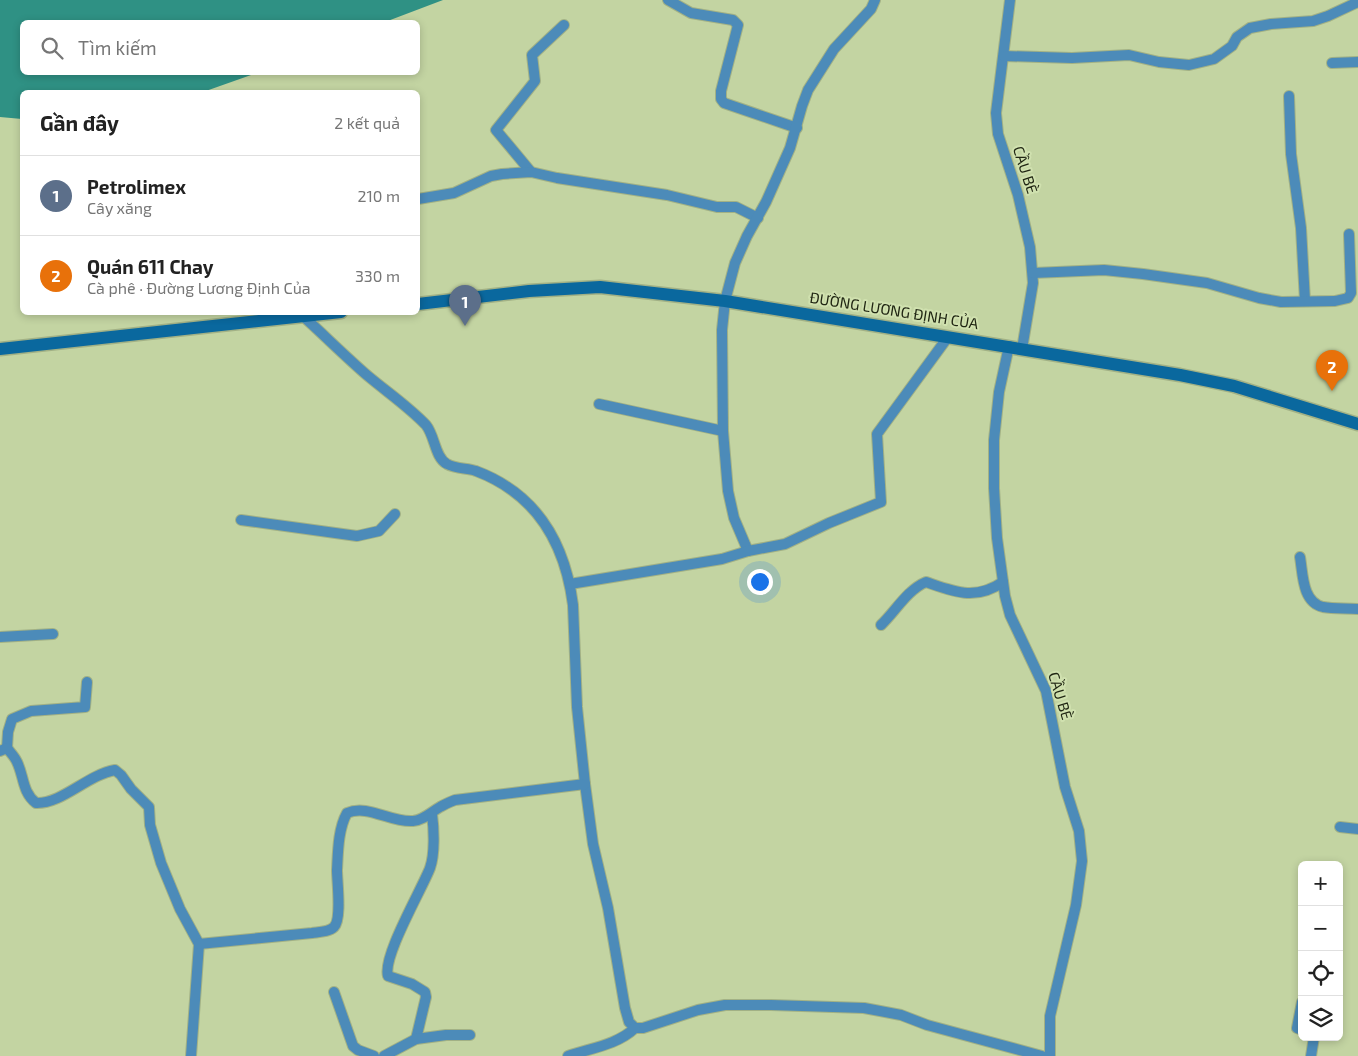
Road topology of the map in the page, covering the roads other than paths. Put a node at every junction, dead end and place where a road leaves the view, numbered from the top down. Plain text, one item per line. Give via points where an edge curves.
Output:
1 (668, 0) edge
2 (875, 0) edge
3 (1010, 0) edge
4 (1358, 2) edge
5 (564, 25) dead end
6 (1004, 56) junction
7 (1358, 62) edge
8 (1332, 63) dead end
9 (1289, 96) dead end
10 (797, 128) junction
11 (531, 172) junction
12 (420, 199) edge
13 (758, 218) junction
14 (1348, 234) dead end
15 (1033, 273) junction
16 (724, 301) junction
17 (1305, 301) junction
18 (420, 304) edge
19 (284, 315) edge
20 (319, 315) edge
21 (304, 317) junction
22 (948, 336) junction
23 (1009, 346) junction
24 (0, 349) edge
25 (1022, 349) junction
26 (599, 404) dead end
27 (1358, 424) edge
28 (723, 431) junction
29 (396, 514) dead end
30 (241, 520) dead end
31 (748, 551) junction
32 (1300, 557) dead end
33 (1003, 582) junction
34 (570, 584) junction
35 (1358, 609) edge
36 (881, 625) dead end
37 (53, 634) dead end
38 (0, 637) edge
39 (87, 682) dead end
40 (4, 750) edge
41 (585, 784) junction
42 (432, 814) junction
43 (1340, 827) dead end
44 (1358, 829) edge
45 (199, 944) junction
46 (334, 992) dead end
47 (635, 1028) junction
48 (470, 1035) dead end
49 (416, 1039) junction
50 (1313, 1041) edge
51 (191, 1056) edge
52 (374, 1056) edge
53 (384, 1056) edge
54 (568, 1056) edge
55 (1042, 1056) edge
56 (1050, 1056) edge
57 (1310, 1056) edge

1 - 10 street via 691,13 733,20 738,25 720,92 724,104
2 - 10 street via 871,9 834,48 820,70 802,106
3 - 6 street, CẦU BÈ
4 - 6 street via 1313,21 1250,28 1214,60 1189,65 1129,55 1072,58
5 - 11 street via 532,55 535,81 496,130
6 - 15 street, CẦU BÈ via 996,113 998,134 1018,195
7 - 8 street
9 - 17 street via 1291,154 1301,228
10 - 13 street
11 - 12 street via 491,176 454,193
11 - 13 street via 717,207 736,207
13 - 16 street via 735,263
14 - 17 street via 1351,292 1348,298
15 - 17 street via 1104,270 1143,274 1207,283 1281,302
15 - 25 street, CẦU BÈ
16 - 18 street, ĐƯỜNG LƯƠNG ĐỊNH CỦA via 577,288 529,290
16 - 22 street, ĐƯỜNG LƯƠNG ĐỊNH CỦA
16 - 28 street
19 - 21 street
19 - 24 street
20 - 21 street
21 - 34 street via 427,427 440,458 447,464 491,479 535,510 559,549
22 - 23 street, ĐƯỜNG LƯƠNG ĐỊNH CỦA
22 - 31 street via 877,434 881,502 829,522 785,544
23 - 25 street, ĐƯỜNG LƯƠNG ĐỊNH CỦA
23 - 33 street, CẦU BÈ via 999,392 994,440 995,508
25 - 27 street, ĐƯỜNG LƯƠNG ĐỊNH CỦA via 1234,386
26 - 28 street
28 - 31 street via 728,491 734,518
29 - 30 street via 379,531 357,536
31 - 34 street via 722,559
32 - 35 street via 1306,591 1315,604
33 - 36 street via 973,594 961,594 926,582 919,585
33 - 56 street, CẦU BÈ via 1010,615 1046,691 1065,787 1081,844 1076,905 1050,1016
34 - 41 street
37 - 38 street
39 - 40 street via 85,707 31,711 12,719
40 - 45 street via 17,762 30,799 36,803 52,801 109,771 115,770 121,775 149,808 150,825 161,863
41 - 42 street via 455,800
41 - 47 street via 593,844 625,1008
42 - 45 street via 412,821 361,811 347,813 337,870 336,923 330,930
42 - 49 street via 430,867 390,956 387,971 388,976 425,992
43 - 44 street
45 - 51 street
46 - 52 street via 353,1046
47 - 54 street via 618,1040
47 - 55 street via 698,1010 725,1006 864,1008 901,1015
48 - 49 street
49 - 53 street
50 - 57 street

